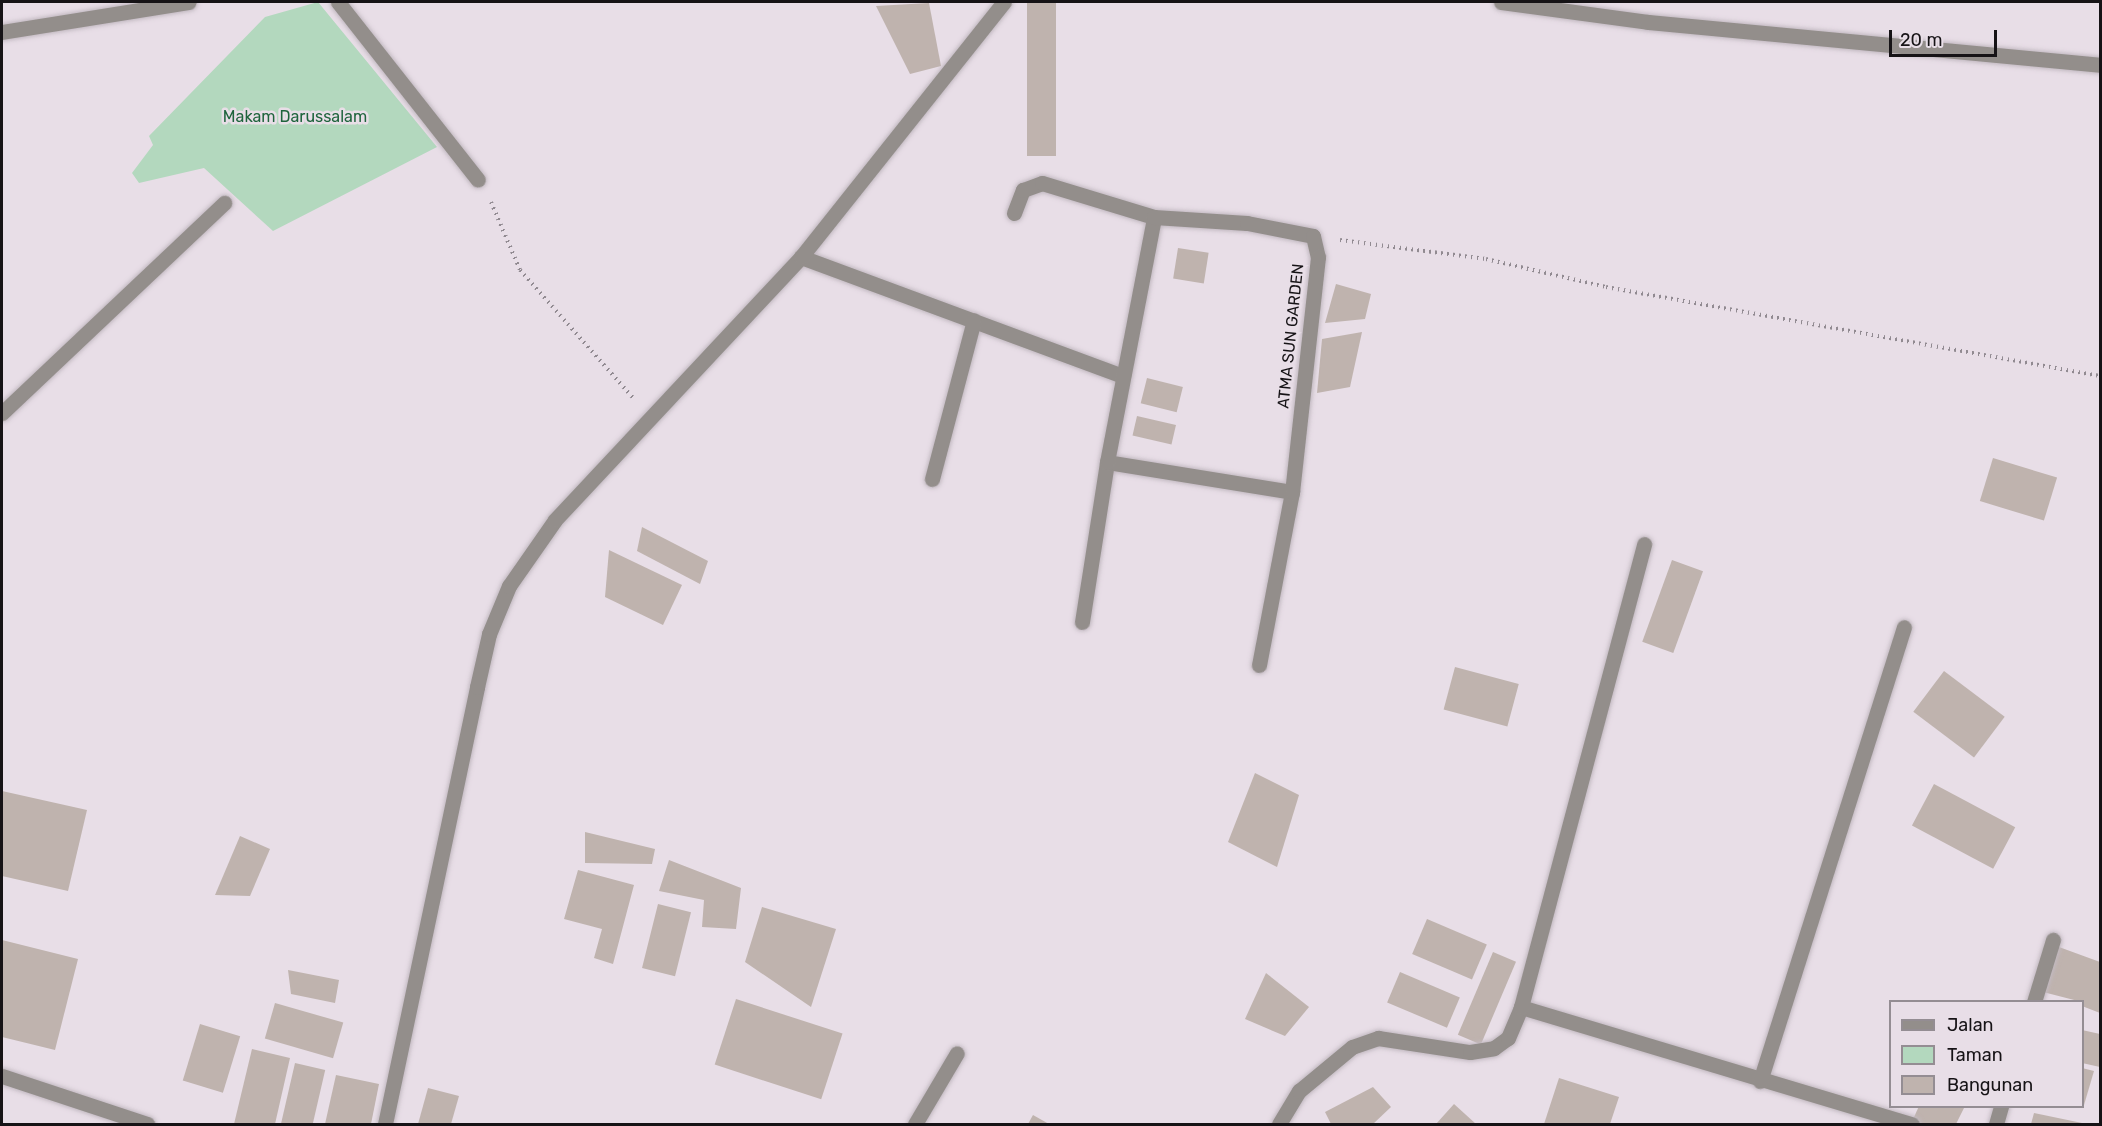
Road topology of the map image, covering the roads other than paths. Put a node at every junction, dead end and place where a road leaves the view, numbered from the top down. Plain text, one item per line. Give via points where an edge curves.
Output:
1 (189, 2) edge
2 (338, 2) edge
3 (1004, 2) edge
4 (1501, 2) edge
5 (2, 33) edge
6 (2100, 65) edge
7 (478, 180) road end
8 (224, 203) dead end
9 (1014, 213) dead end
10 (1154, 217) junction
11 (801, 256) junction
12 (974, 320) junction
13 (1122, 376) junction
14 (2, 413) edge
15 (1107, 462) junction
16 (932, 478) dead end
17 (1292, 492) junction
18 (1644, 544) dead end
19 (1082, 622) dead end
20 (1904, 627) dead end
21 (1259, 665) dead end
22 (2053, 940) dead end
23 (2035, 1000) edge
24 (1521, 1007) junction
25 (957, 1053) dead end
26 (2, 1076) edge
27 (1760, 1081) junction
28 (2001, 1108) edge
29 (147, 1125) edge
30 (386, 1125) edge
31 (915, 1125) edge
32 (1279, 1125) edge
33 (1912, 1125) edge
34 (1996, 1125) edge

1 - 5 street
2 - 7 street
3 - 11 street
4 - 6 street via 1648,22
8 - 14 street
9 - 10 street via 1023,190 1042,183
10 - 13 street
10 - 17 street, ATMA SUN GARDEN via 1247,223 1312,236 1318,257
11 - 12 street
11 - 30 street via 528,555 489,634
12 - 13 street
12 - 16 street
13 - 15 street
15 - 17 street
15 - 19 street
17 - 21 street, ATMA SUN GARDEN
18 - 24 street
20 - 27 street
22 - 23 street
24 - 27 street
24 - 32 street via 1508,1038 1494,1048 1470,1052 1378,1038 1352,1047 1299,1091
25 - 31 street
26 - 29 street
27 - 33 street
28 - 34 street

